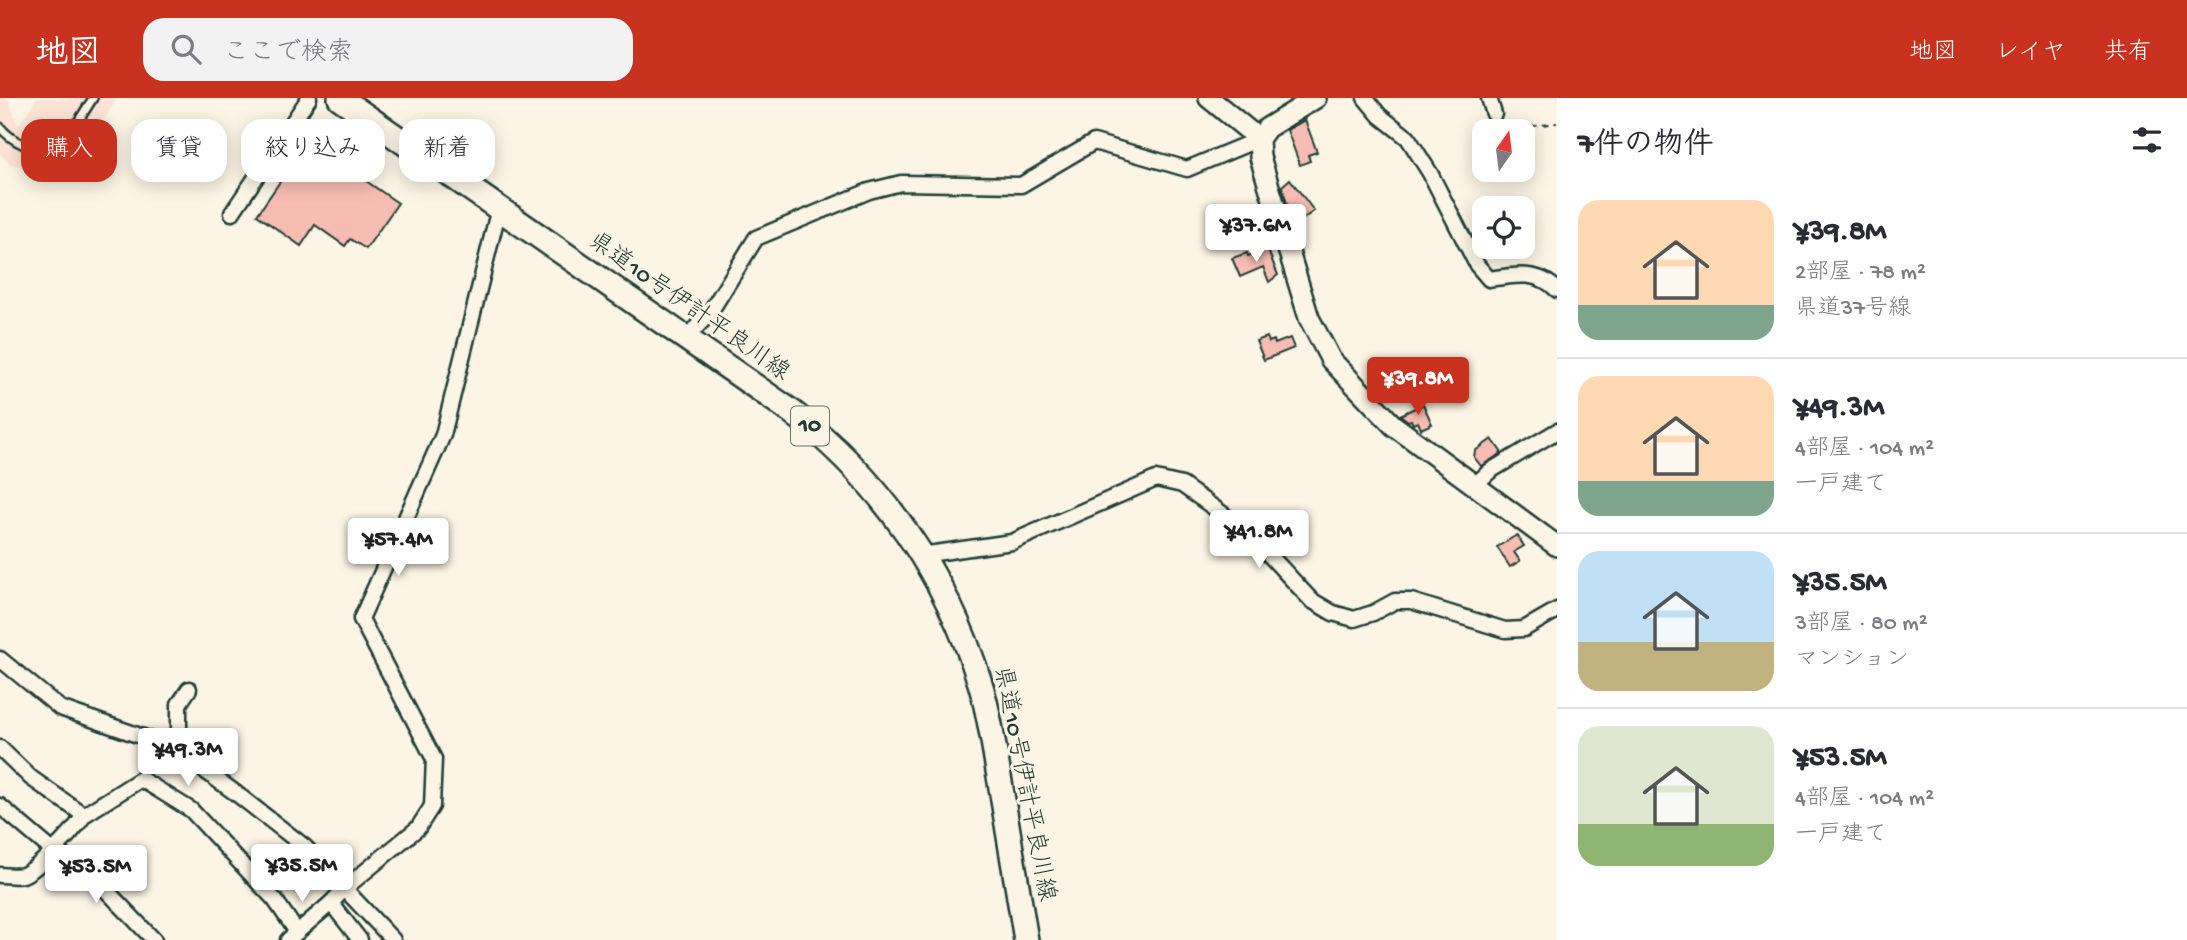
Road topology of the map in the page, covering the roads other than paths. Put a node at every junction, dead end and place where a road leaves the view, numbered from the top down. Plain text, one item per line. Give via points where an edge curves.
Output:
1 (93, 98) edge
2 (309, 98) edge
3 (340, 98) edge
4 (1209, 98) edge
5 (1316, 98) edge
6 (1365, 98) edge
7 (1489, 98) edge
8 (1494, 114) road end
9 (0, 127) edge
10 (1259, 139) junction
11 (499, 208) junction
12 (232, 213) dead end
13 (1557, 290) edge
14 (686, 338) junction
15 (1557, 430) edge
16 (1476, 484) junction
17 (1557, 546) edge
18 (921, 555) junction
19 (1557, 610) edge
20 (0, 659) edge
21 (189, 689) dead end
22 (172, 747) junction
23 (0, 748) edge
24 (0, 806) edge
25 (84, 814) junction
26 (53, 851) junction
27 (0, 875) edge
28 (345, 888) junction
29 (331, 903) junction
30 (292, 936) edge
31 (154, 940) edge
32 (360, 940) edge
33 (393, 940) edge
34 (1026, 940) edge

1 - 9 lane via 62,147 50,153 23,146
2 - 12 street
3 - 11 main road, 県道10号伊計平良川線 / 10
4 - 10 main road
5 - 10 main road via 1267,128
6 - 13 street via 1408,138 1489,279 1527,275 1550,282
7 - 8 street
10 - 14 street via 1187,169 1094,142 1021,186 901,183 869,191 756,238 709,314
10 - 16 main road via 1259,157 1321,345 1342,374 1393,425
11 - 14 main road, 県道10号伊計平良川線 / 10
11 - 28 street via 443,435 361,619 434,759 432,806 418,828
14 - 18 main road, 県道10号伊計平良川線 / 10 via 843,454
15 - 16 street
16 - 17 main road
18 - 19 street via 1012,542 1156,479 1182,485 1251,535 1311,600 1334,614 1354,619 1395,601 1411,601 1505,629 1524,629
18 - 34 main road, 県道10号伊計平良川線 / 10 via 967,642 981,686
20 - 22 street via 60,708
21 - 22 street via 179,704 179,736
22 - 28 street via 305,847
23 - 25 street via 31,778
24 - 26 street
25 - 26 street
25 - 30 street via 141,779 191,810 275,900
26 - 27 street via 22,875
26 - 31 street via 85,868
28 - 29 street
28 - 33 street
29 - 30 street
29 - 32 street

